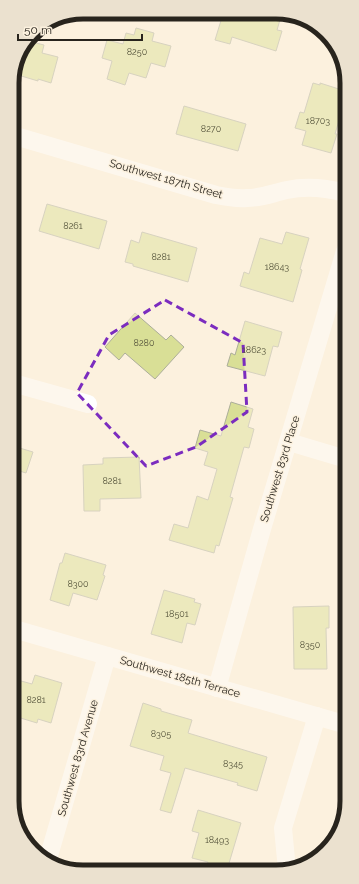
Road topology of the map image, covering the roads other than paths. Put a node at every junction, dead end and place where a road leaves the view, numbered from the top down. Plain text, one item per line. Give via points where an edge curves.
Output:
1 (19, 138) edge
2 (340, 192) edge
3 (340, 268) edge
4 (19, 384) edge
5 (88, 404) dead end
6 (289, 442) junction
7 (340, 457) edge
8 (19, 630) edge
9 (107, 656) junction
10 (217, 688) junction
11 (317, 716) junction
12 (340, 723) edge
13 (49, 855) edge
14 (286, 864) edge

1 - 2 street, Southwest 187th Street via 216,195 259,197 304,188
3 - 6 street, Southwest 83rd Place
4 - 5 street
6 - 7 street
6 - 10 street, Southwest 83rd Place
8 - 9 street, Southwest 185th Terrace
9 - 10 street, Southwest 185th Terrace
9 - 13 street, Southwest 83rd Avenue
10 - 11 street, Southwest 185th Terrace
11 - 12 street, Southwest 185th Terrace
11 - 14 street via 283,828

